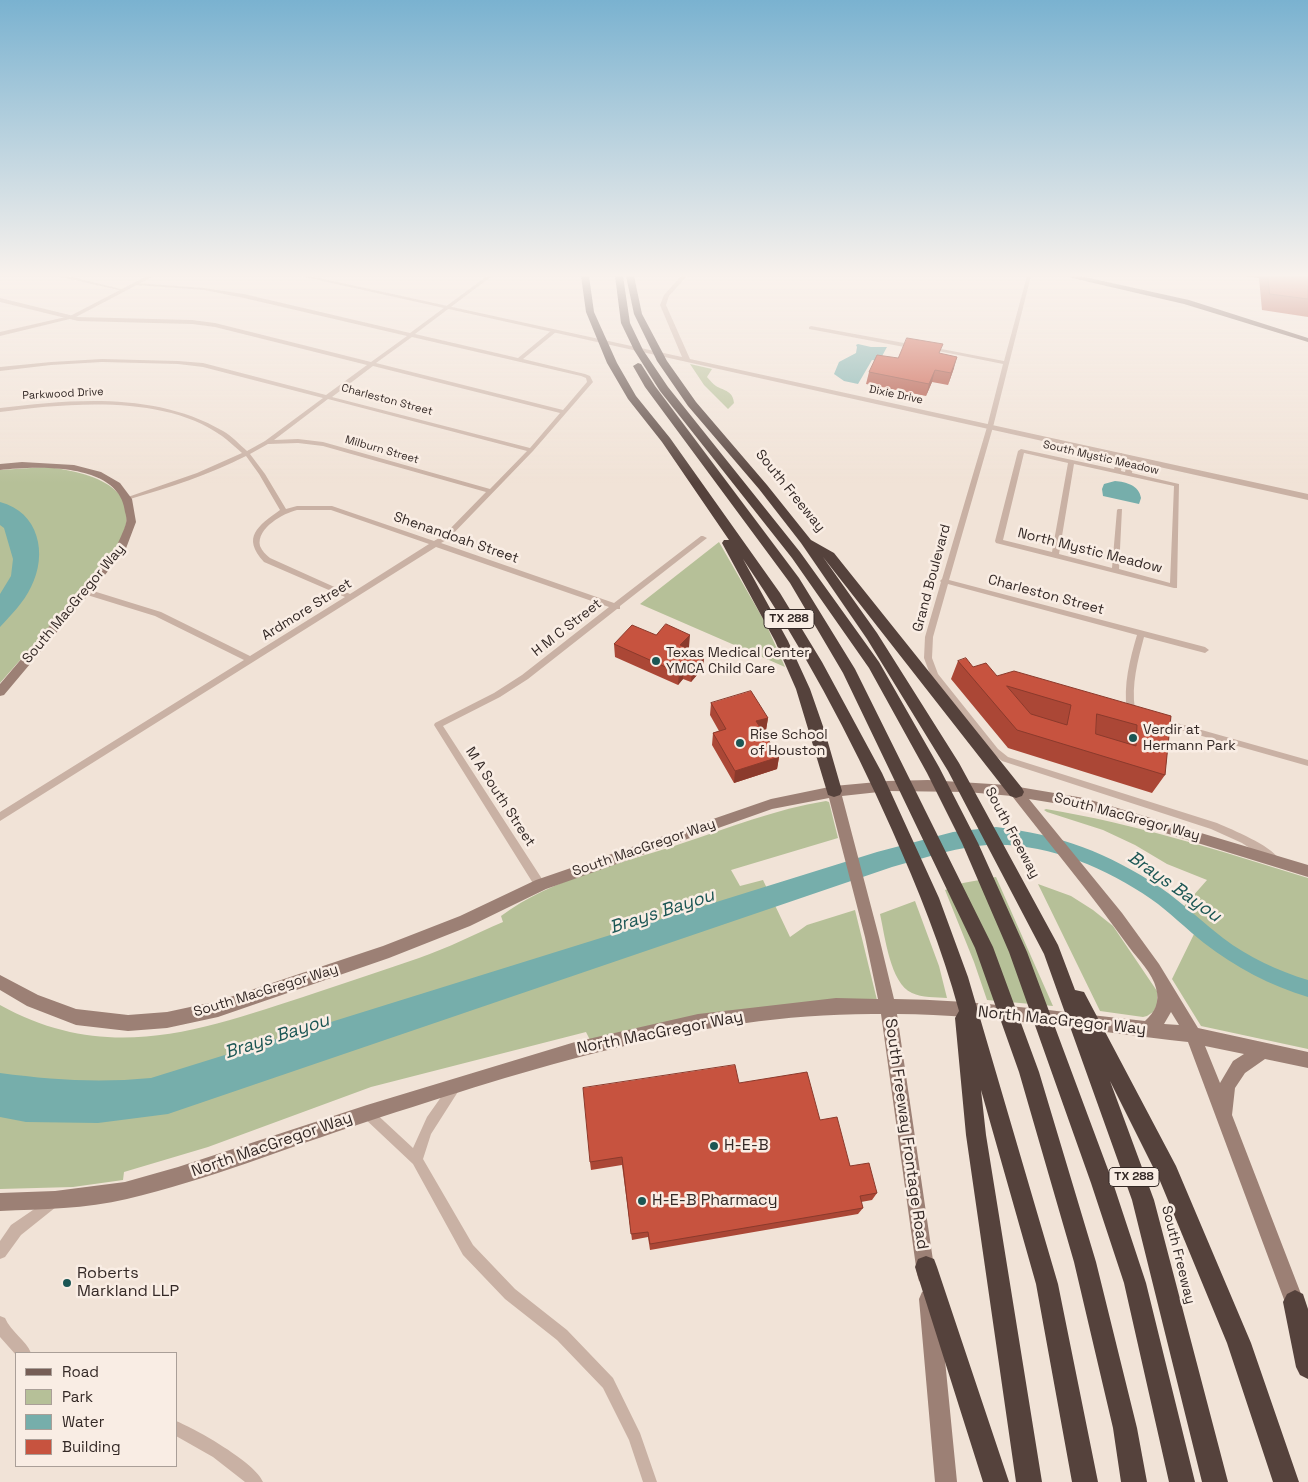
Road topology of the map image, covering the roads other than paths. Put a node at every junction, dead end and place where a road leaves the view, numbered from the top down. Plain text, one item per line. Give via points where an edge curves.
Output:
1 (293, 345) edge
2 (396, 345) edge
3 (455, 345) edge
4 (537, 345) edge
5 (603, 345) edge
6 (621, 345) edge
7 (626, 345) edge
8 (636, 345) edge
9 (654, 345) edge
10 (679, 345) edge
11 (908, 345) edge
12 (1011, 345) edge
13 (918, 347) edge
14 (927, 349) edge
15 (684, 358) junction
16 (520, 360) junction
17 (1007, 362) junction
18 (370, 364) junction
19 (0, 369) edge
20 (590, 379) joint
21 (327, 396) junction
22 (0, 410) edge
23 (565, 412) junction
24 (990, 427) junction
25 (267, 442) junction
26 (531, 450) junction
27 (248, 454) junction
28 (1120, 456) junction
29 (1131, 458) junction
30 (1071, 462) junction
31 (0, 467) edge
32 (1118, 472) junction
33 (689, 474) junction
34 (1128, 475) junction
35 (1177, 485) joint
36 (491, 491) junction
37 (1308, 497) edge
38 (128, 498) junction
39 (1120, 510) dead end
40 (284, 511) junction
41 (703, 538) dead end
42 (805, 540) junction
43 (999, 541) joint
44 (435, 544) junction
45 (1056, 556) junction
46 (1115, 570) junction
47 (944, 581) junction
48 (1174, 586) joint
49 (87, 592) junction
50 (351, 597) junction
51 (617, 607) junction
52 (1141, 634) junction
53 (1205, 650) dead end
54 (250, 660) junction
55 (0, 692) edge
56 (438, 725) joint
57 (1308, 763) edge
58 (834, 791) junction
59 (1016, 792) junction
60 (0, 817) edge
61 (1276, 860) junction
62 (1308, 871) edge
63 (540, 884) junction
64 (1052, 950) junction
65 (959, 977) junction
66 (0, 982) edge
67 (1163, 983) junction
68 (887, 1006) junction
69 (1148, 1029) junction
70 (1193, 1035) junction
71 (1263, 1050) junction
72 (1308, 1060) edge
73 (455, 1087) junction
74 (367, 1113) junction
75 (1223, 1116) junction
76 (417, 1160) junction
77 (55, 1200) junction
78 (0, 1202) edge
79 (0, 1252) edge
80 (926, 1267) junction
81 (1295, 1302) junction
82 (0, 1324) edge
83 (1308, 1338) edge
84 (23, 1352) edge
85 (1308, 1367) edge
86 (178, 1429) edge
87 (256, 1482) edge
88 (650, 1482) edge
89 (946, 1482) edge
90 (996, 1482) edge
91 (1029, 1482) edge
92 (1085, 1482) edge
93 (1134, 1482) edge
94 (1182, 1482) edge
95 (1215, 1482) edge
96 (1286, 1482) edge

1 - 18 street
2 - 18 street
3 - 16 street
4 - 16 street
5 - 33 highway, TX 288 via 632,397
6 - 15 street, Dixie Drive
7 - 93 highway via 650,387 795,581 850,673 984,946 1029,1072 1086,1262 1125,1428
8 - 94 highway via 664,390 796,555 863,650 900,708 970,843 1018,952 1102,1183 1135,1283
9 - 42 highway, South Freeway / TX 288 via 692,404
10 - 15 street
11 - 13 street
12 - 17 street, Grand Boulevard
14 - 17 street
15 - 24 street, Dixie Drive
16 - 20 street
17 - 24 street, Grand Boulevard
18 - 21 street
18 - 23 street
19 - 21 street, Charleston Street via 100,359 181,362 228,370
20 - 23 street, Ardmore Street
21 - 25 street
21 - 26 street, Charleston Street
22 - 27 street, Parkwood Drive via 77,403 153,408 204,423 233,440
23 - 26 street, Ardmore Street
24 - 28 street, Dixie Drive
24 - 47 street, Grand Boulevard
25 - 27 street
25 - 36 street, Milburn Street via 298,440 323,444
26 - 36 street, Ardmore Street
27 - 38 street via 187,480
27 - 40 street, Parkwood Drive
28 - 29 street, Dixie Drive
28 - 32 street
29 - 34 street
29 - 37 street, Dixie Drive
30 - 32 street, South Mystic Meadow
30 - 43 street, South Mystic Meadow via 1020,451
30 - 45 street
31 - 38 main road via 46,464 82,469 112,481
32 - 34 street, South Mystic Meadow
33 - 58 highway via 768,613 798,676
33 - 65 highway, TX 288 via 776,596 817,665 874,773 930,898
34 - 35 street, South Mystic Meadow
35 - 48 street
36 - 44 street, Ardmore Street via 450,534
38 - 49 main road, South MacGregor Way via 132,521 128,537
39 - 46 street
40 - 44 street, Shenandoah Street via 332,508
40 - 50 street via 264,524 255,546 259,553 266,560
41 - 51 street, H M C Street
42 - 59 highway via 830,556
42 - 64 highway, South Freeway / TX 288 via 872,636 954,768
43 - 45 street, North Mystic Meadow
44 - 50 street, Ardmore Street
44 - 51 street, Shenandoah Street
45 - 46 street, North Mystic Meadow
46 - 48 street, North Mystic Meadow
47 - 52 street, Charleston Street
47 - 61 street, Grand Boulevard via 929,637 930,667 1005,759 1214,826 1253,844
49 - 54 street via 158,614
49 - 55 main road, South MacGregor Way
50 - 54 street, Ardmore Street
51 - 56 street, H M C Street via 498,695
52 - 53 street, Charleston Street
52 - 57 street via 1133,667 1130,706 1136,714
54 - 60 street, Ardmore Street
56 - 63 street, M A South Street
58 - 59 main road, South MacGregor Way via 923,786
58 - 63 main road, South MacGregor Way via 771,804
58 - 68 main road, South Freeway Frontage Road
59 - 61 main road, South MacGregor Way via 1084,803
59 - 67 main road via 1117,918
61 - 62 main road, South MacGregor Way
63 - 66 main road, South MacGregor Way via 465,921 384,953 218,1008 167,1020 128,1023 76,1017 33,1002
64 - 95 highway, South Freeway / TX 288 via 1143,1200
64 - 96 highway via 1168,1174 1239,1342
65 - 91 highway via 976,1135
65 - 92 highway, TX 288 via 1047,1284
67 - 69 main road via 1164,1013
67 - 70 main road
68 - 69 main road, North MacGregor Way
68 - 73 main road, North MacGregor Way via 836,1006 698,1022 590,1046
68 - 80 main road, South Freeway Frontage Road via 899,1060
69 - 70 main road, North MacGregor Way
70 - 71 main road, North MacGregor Way
70 - 75 main road
71 - 72 main road, North MacGregor Way
71 - 75 main road via 1239,1067 1227,1086
73 - 74 main road, North MacGregor Way
73 - 76 street via 431,1118 419,1146
74 - 76 street
74 - 77 main road, North MacGregor Way via 169,1179 125,1191
75 - 81 main road
76 - 88 street via 468,1250 510,1294 562,1335 608,1383 635,1438
77 - 78 main road, North MacGregor Way
77 - 79 street via 16,1230
80 - 89 main road, South Freeway Frontage Road
80 - 90 highway
81 - 83 main road
81 - 85 highway
82 - 84 street
86 - 87 street via 236,1464

